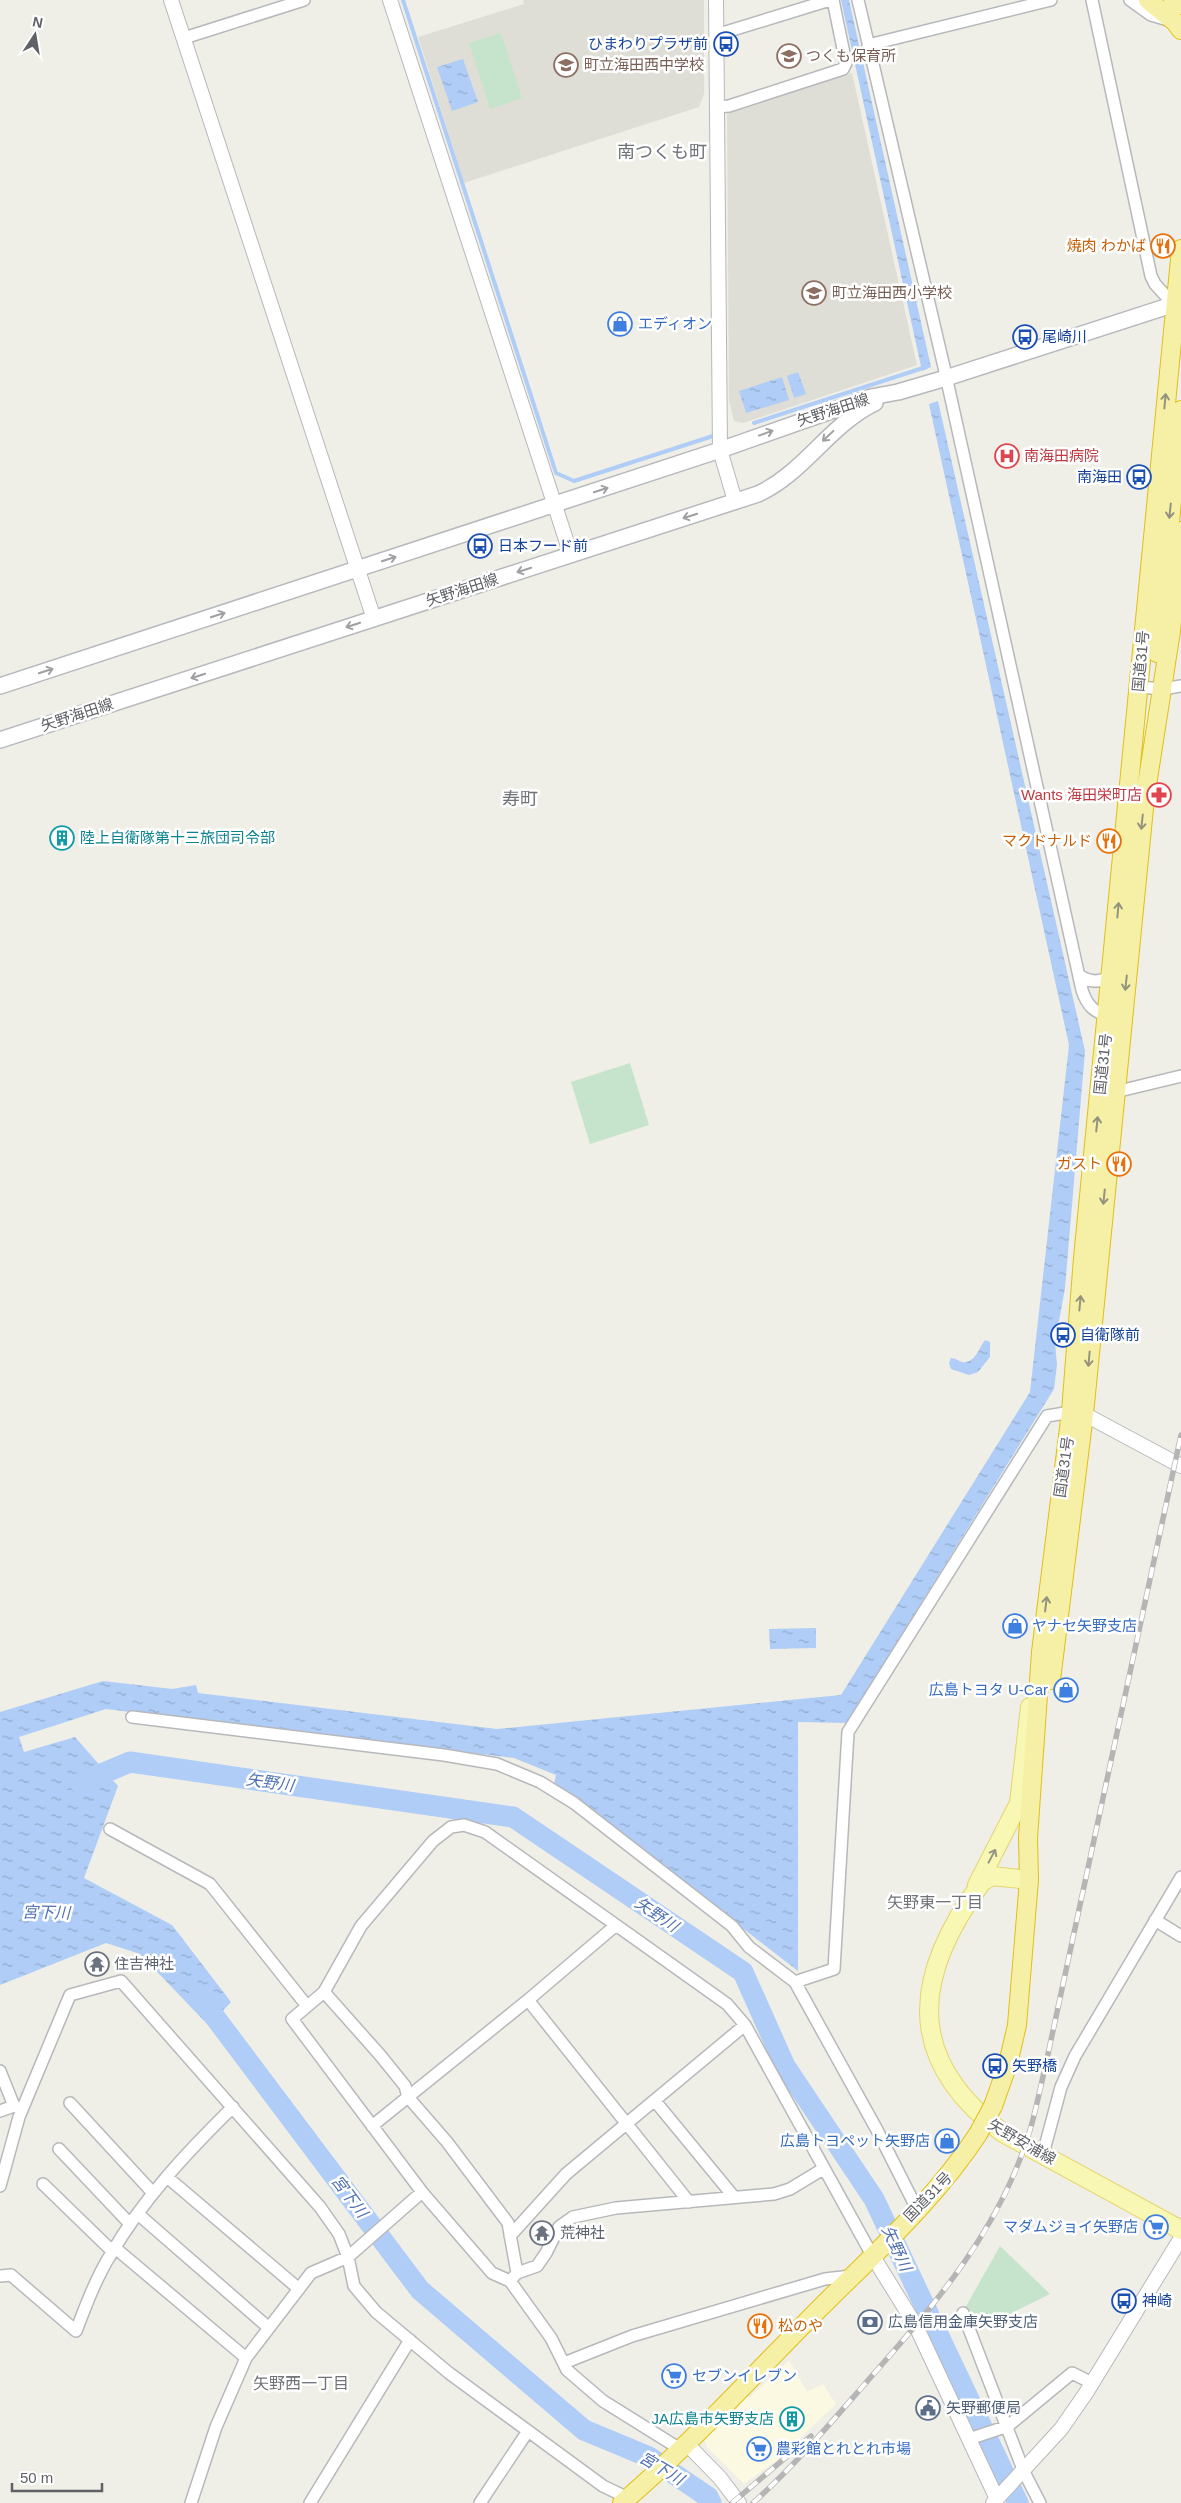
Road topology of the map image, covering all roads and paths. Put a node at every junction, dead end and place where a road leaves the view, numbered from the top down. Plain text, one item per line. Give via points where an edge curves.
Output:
1 (171, 0) edge
2 (304, 0) edge
3 (390, 0) edge
4 (716, 0) edge
5 (832, 0) edge
6 (858, 0) edge
7 (1051, 0) edge
8 (1092, 0) edge
9 (1130, 0) edge
10 (1148, 0) edge
11 (1173, 0) edge
12 (1181, 5) edge
13 (1179, 26) edge
14 (716, 35) junction
15 (184, 38) junction
16 (868, 45) junction
17 (717, 107) junction
18 (1181, 248) edge
19 (1178, 303) edge
20 (944, 378) junction
21 (898, 392) junction
22 (1181, 410) edge
23 (720, 450) junction
24 (735, 501) junction
25 (554, 505) junction
26 (1181, 531) edge
27 (1181, 537) edge
28 (570, 555) junction
29 (358, 569) junction
30 (374, 619) junction
31 (0, 686) edge
32 (1181, 686) edge
33 (1151, 689) junction
34 (0, 740) edge
35 (1078, 974) junction
36 (1112, 975) junction
37 (1115, 1017) junction
38 (1181, 1076) edge
39 (1115, 1092) junction
40 (1078, 1413) junction
41 (1181, 1466) edge
42 (1041, 1652) junction
43 (132, 1717) dead end
44 (110, 1829) dead end
45 (1181, 1878) edge
46 (1029, 1880) junction
47 (969, 1899) junction
48 (1155, 1920) junction
49 (615, 1926) junction
50 (1181, 1936) edge
51 (795, 1982) junction
52 (324, 1992) junction
53 (528, 2000) junction
54 (307, 2006) junction
55 (745, 2025) junction
56 (0, 2071) edge
57 (408, 2097) junction
58 (655, 2101) junction
59 (70, 2102) dead end
60 (233, 2107) junction
61 (18, 2108) junction
62 (0, 2111) edge
63 (628, 2123) junction
64 (372, 2126) junction
65 (59, 2150) dead end
66 (1043, 2154) junction
67 (823, 2169) junction
68 (167, 2177) junction
69 (43, 2184) dead end
70 (0, 2186) edge
71 (422, 2192) junction
72 (153, 2193) junction
73 (734, 2197) junction
74 (689, 2202) junction
75 (914, 2212) junction
76 (138, 2214) junction
77 (130, 2224) junction
78 (1180, 2230) edge
79 (510, 2236) junction
80 (113, 2249) junction
81 (875, 2252) junction
82 (348, 2257) junction
83 (0, 2276) edge
84 (851, 2276) junction
85 (514, 2277) junction
86 (300, 2289) junction
87 (963, 2313) dead end
88 (269, 2328) junction
89 (410, 2340) junction
90 (246, 2358) junction
91 (564, 2363) junction
92 (1092, 2383) junction
93 (1008, 2426) junction
94 (528, 2431) junction
95 (969, 2439) junction
96 (680, 2449) junction
97 (1022, 2474) junction
98 (998, 2500) edge
99 (625, 2501) edge
100 (191, 2503) edge
101 (310, 2503) edge
102 (480, 2503) edge
103 (739, 2503) edge
104 (1040, 2503) edge

1 - 15 street
2 - 15 street
3 - 25 street
4 - 14 street
5 - 14 street
5 - 17 street via 846,63 843,69
6 - 16 street
7 - 16 street
8 - 19 street via 1152,276 1155,284
9 - 13 street via 1151,15
10 - 13 highway
11 - 12 highway
14 - 17 street
15 - 29 street
16 - 20 street
17 - 23 street
18 - 19 highway, 国道31号
19 - 20 main road, 矢野海田線
33 -> 19 highway, 国道31号
20 - 21 main road, 矢野海田線
20 - 35 street
23 -> 21 main road, 矢野海田線 via 832,410
21 -> 24 main road, 矢野海田線 via 847,420 778,484
22 -> 33 highway
23 - 24 street
25 -> 23 main road, 矢野海田線
24 -> 28 main road, 矢野海田線
25 - 28 street
29 -> 25 main road, 矢野海田線
26 - 27 highway, 国道31号
27 - 33 highway, 国道31号 via 1171,631
28 -> 30 main road, 矢野海田線
29 - 30 street
31 -> 29 main road, 矢野海田線
30 -> 34 main road, 矢野海田線
32 - 33 street
36 -> 33 highway, 国道31号
33 -> 37 highway, 国道31号 via 1144,798
35 - 36 street via 1087,980 1098,981
35 - 37 street via 1086,1002 1093,1010
36 - 37 highway, 国道31号
37 - 39 highway, 国道31号
40 -> 37 highway, 国道31号 via 1084,1248
38 - 39 street
39 -> 40 highway, 国道31号
40 - 41 street
42 -> 40 highway, 国道31号
40 - 46 highway, 国道31号 via 1038,1841
40 - 51 street via 1047,1416 848,1732 834,1969
42 - 46 highway, 国道31号 via 1028,1838
47 -> 42 main road via 1018,1802
43 - 51 street via 497,1764 540,1782 574,1803 732,1926 749,1947
44 - 54 street via 210,1884
45 - 48 street
46 - 47 main road, 矢野安浦線 via 992,1876 982,1882
46 - 75 highway, 国道31号, bridge via 1017,2026 1008,2064 993,2106 978,2134 956,2168
47 - 66 main road, 矢野安浦線 via 942,1945 935,1967 930,1993 930,2020 935,2046 943,2070 977,2114 1003,2133
48 - 50 street
48 - 66 street via 1061,2087
49 - 52 street via 485,1832 464,1825 451,1827 432,1841 361,1926
49 - 53 street
49 - 55 street via 727,2004
51 - 75 street via 877,2130
52 - 54 street
52 - 57 street via 405,2086
53 - 57 street
53 - 63 street
54 - 64 street via 292,2019
55 - 58 street
55 - 67 street
56 - 61 street
57 - 64 street
57 - 79 street via 447,2142 508,2223
58 - 63 street
58 - 73 street
59 - 72 street
60 - 61 street via 121,1980 70,1995
60 - 68 street
60 - 82 street via 320,2206 339,2234
61 - 62 street
61 - 70 street
63 - 74 street
63 - 79 street via 566,2174
64 - 71 street
65 - 77 street
66 - 78 main road, 矢野安浦線
67 - 73 street via 790,2189 774,2194
67 - 81 street
68 - 72 street
68 - 86 street
69 - 80 street
71 - 82 street
71 - 85 street via 492,2273
72 - 76 street
73 - 74 street
74 - 85 street via 616,2208 574,2217 558,2227 537,2266
75 - 81 highway, 国道31号
76 - 77 street
76 - 88 street
77 - 80 street
78 - 92 street
79 - 85 street
80 - 83 street via 76,2331 11,2275
80 - 90 street
81 - 84 highway, 国道31号
81 - 95 street via 916,2326
82 - 86 street via 311,2273
82 - 89 street via 354,2286 376,2312
84 - 91 street via 825,2279 632,2336
84 - 96 highway, 国道31号
85 - 91 street
86 - 88 street
87 - 93 street
88 - 90 street
89 - 94 street
89 - 101 street
90 - 100 street via 216,2427
91 - 96 street via 603,2402
92 - 93 street via 1072,2373
92 - 97 street via 1062,2429
93 - 95 street
93 - 97 street
94 - 99 street
94 - 102 street
95 - 98 street
96 - 99 highway, 国道31号
96 - 103 street via 720,2478
97 - 98 street
97 - 104 street

